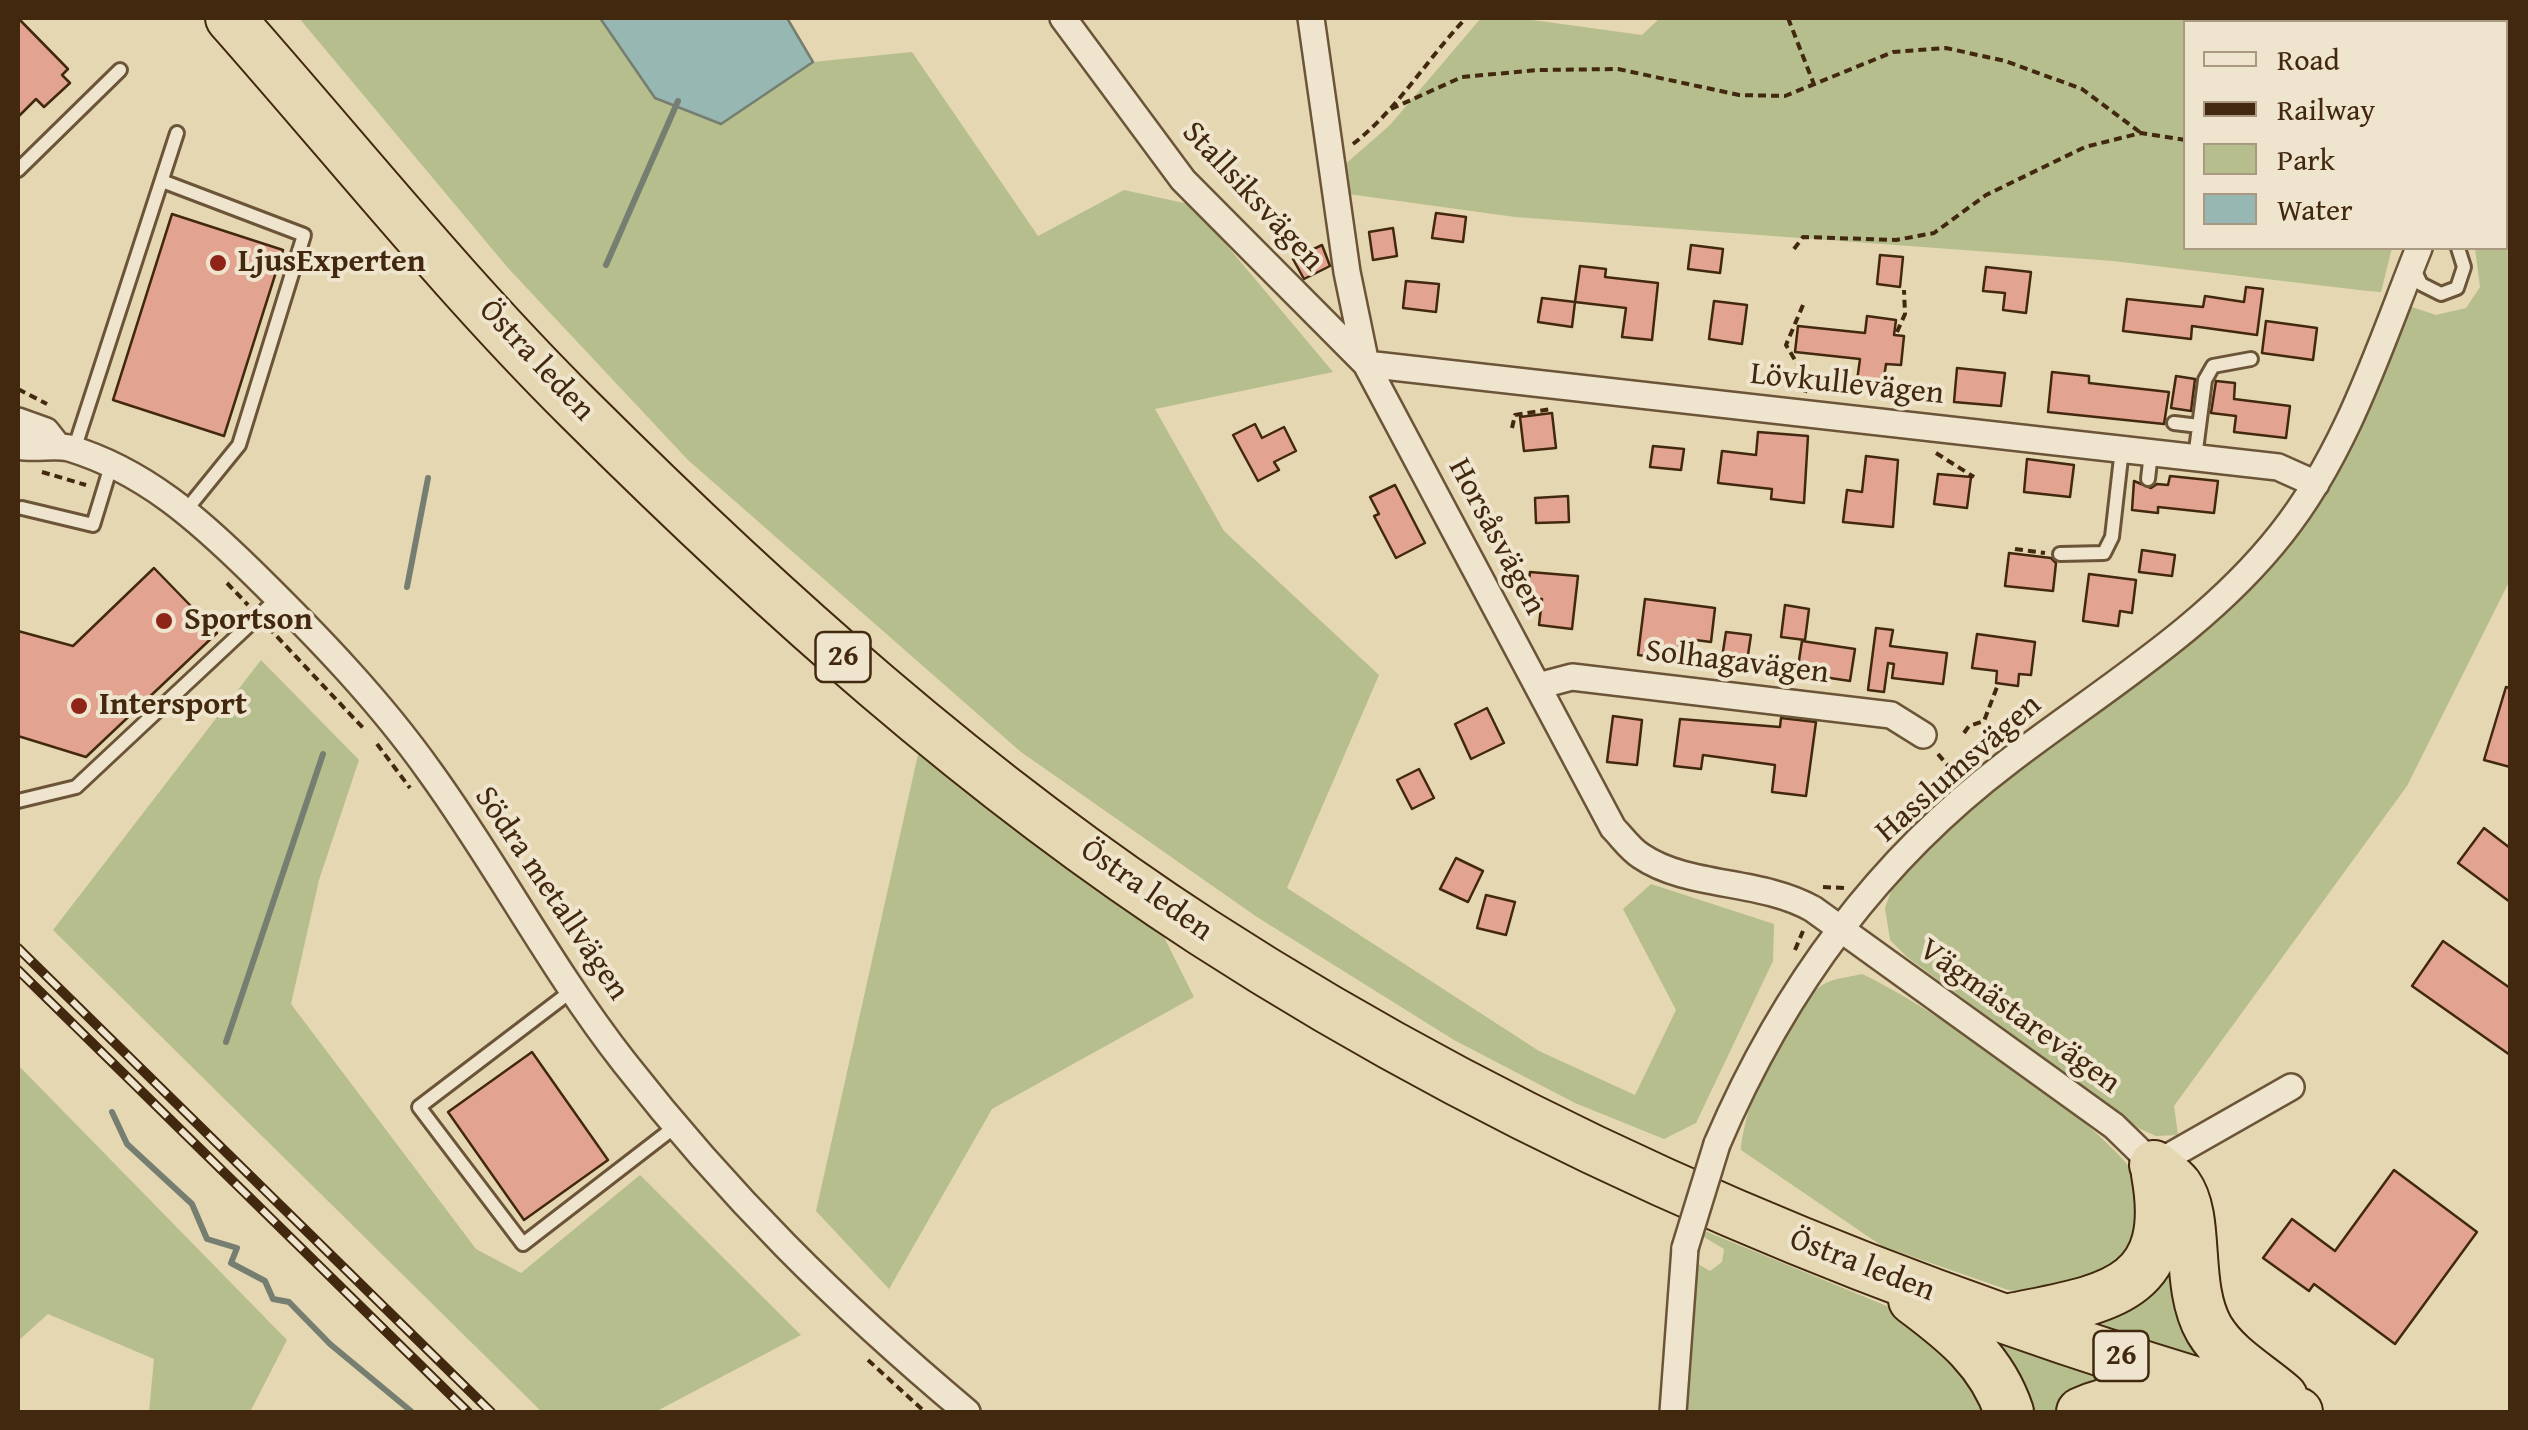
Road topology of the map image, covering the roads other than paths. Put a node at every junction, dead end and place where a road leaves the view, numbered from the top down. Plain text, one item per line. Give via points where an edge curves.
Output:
1 (230, 18) edge
2 (1063, 18) edge
3 (1311, 18) edge
4 (120, 70) dead end
5 (177, 132) dead end
6 (18, 170) edge
7 (162, 181) junction
8 (2459, 250) edge
9 (2416, 256) edge
10 (2251, 360) dead end
11 (1366, 364) junction
12 (18, 420) edge
13 (2174, 423) dead end
14 (2199, 426) junction
15 (18, 446) edge
16 (66, 448) junction
17 (2122, 449) junction
18 (2150, 452) junction
19 (2195, 458) junction
20 (112, 466) junction
21 (2148, 479) dead end
22 (2316, 484) junction
23 (22, 508) dead end
24 (188, 509) junction
25 (2060, 554) road end
26 (278, 598) junction
27 (1538, 686) junction
28 (1922, 735) road end
29 (18, 801) edge
30 (1840, 927) junction
31 (574, 989) junction
32 (2291, 1086) dead end
33 (676, 1126) junction
34 (2154, 1165) junction
35 (1878, 1275) junction
36 (2004, 1319) junction
37 (2237, 1395) junction
38 (967, 1412) edge
39 (1673, 1412) edge
40 (2009, 1412) edge
41 (2082, 1412) edge
42 (2299, 1412) edge

1 - 35 highway, Östra leden / 26 via 572,403 874,684 1034,813 1202,931 1404,1053 1652,1181
2 - 11 street, Stallsiksvägen via 1183,180
3 - 11 street, Horsåsvägen
4 - 6 lane
5 - 7 lane
7 - 16 lane
7 - 24 lane via 304,235 239,445
8 - 9 lane via 2464,267 2457,288 2441,294 2422,284
9 - 22 street, Hasslumsvägen
10 - 14 lane via 2213,366
11 - 17 street, Lövkullevägen
11 - 27 street, Horsåsvägen
12 - 16 street, Södra metallvägen via 46,430
13 - 14 lane
14 - 19 lane
15 - 16 street, Södra metallvägen
16 - 20 street, Södra metallvägen
17 - 18 street, Lövkullevägen
17 - 25 lane via 2112,537 2104,554
18 - 19 street, Lövkullevägen
18 - 21 lane
19 - 22 street, Lövkullevägen via 2278,467
20 - 23 lane via 92,525
20 - 24 street, Södra metallvägen
22 - 30 street, Hasslumsvägen via 2281,535 2196,622 2004,764 1878,882
24 - 26 street, Södra metallvägen
26 - 29 lane via 76,786
26 - 31 street, Södra metallvägen via 379,706 430,772
27 - 28 street, Solhagavägen via 1572,676 1891,715
27 - 30 street, Horsåsvägen via 1613,828 1640,856 1672,870 1774,890
30 - 34 street, Vägmästarevägen via 2114,1126
30 - 39 street, Hasslumsvägen, bridge via 1774,1024 1717,1144 1686,1248
31 - 33 street, Södra metallvägen
31 - 33 lane via 419,1107 523,1244
32 - 34 street
33 - 38 street, Södra metallvägen via 857,1320
34 - 36 highway via 2160,1218 2155,1243 2130,1281 2080,1306
34 - 42 highway via 2178,1186 2185,1205 2192,1290 2210,1330 2234,1360
35 - 36 highway, Östra leden / 26
35 - 40 highway via 1978,1353
36 - 37 highway, Östra leden / 26
37 - 41 highway via 2141,1398
37 - 42 highway, Östra leden / 26

